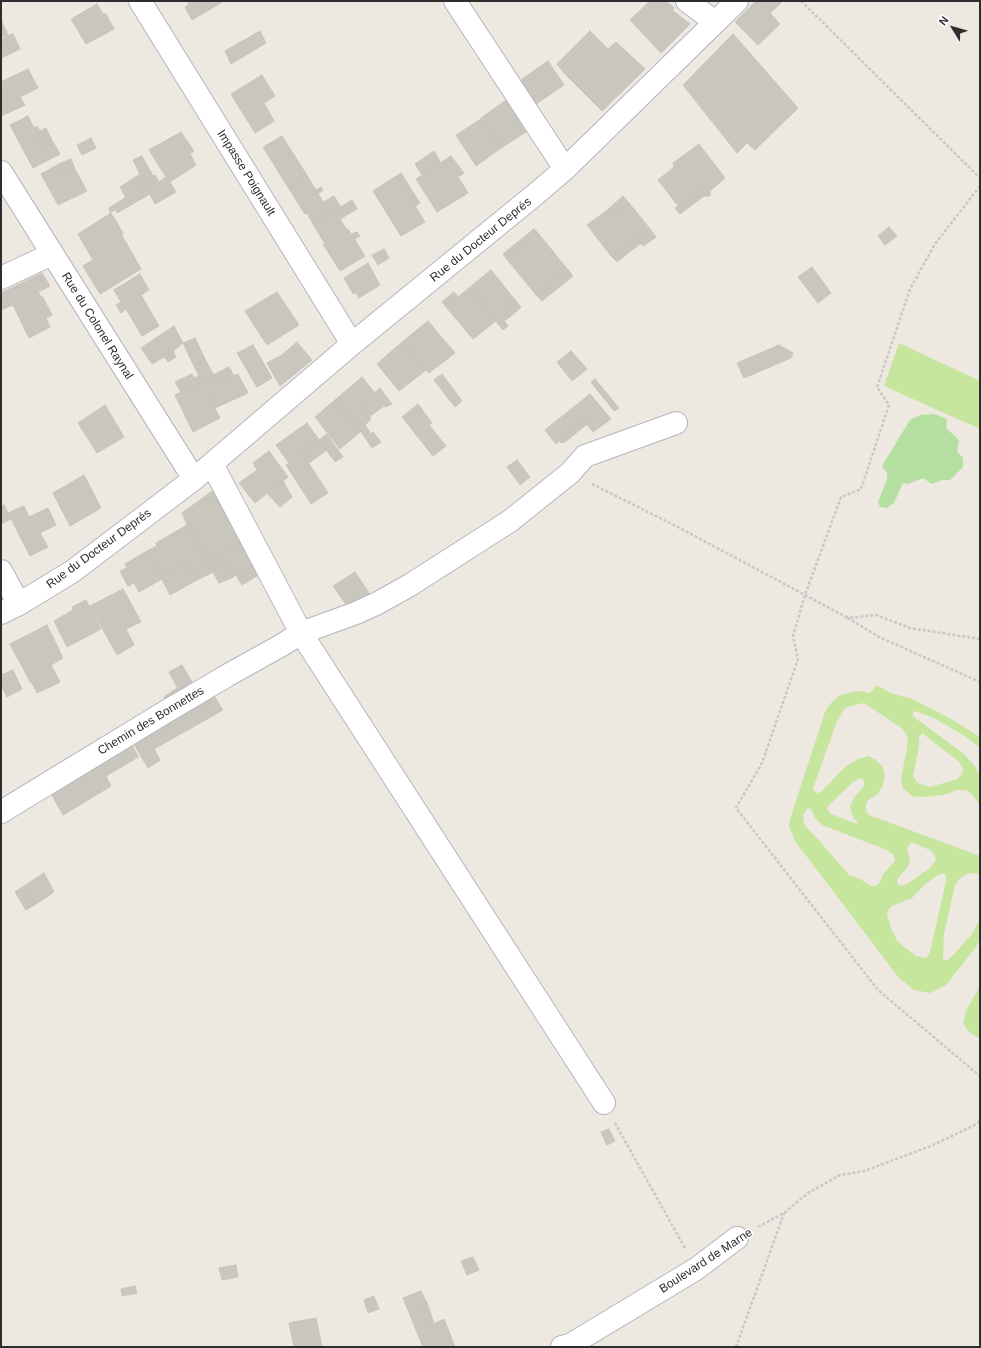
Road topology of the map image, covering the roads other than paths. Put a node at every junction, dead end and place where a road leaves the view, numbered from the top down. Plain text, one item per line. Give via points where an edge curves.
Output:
1 (140, 1) edge
2 (455, 1) edge
3 (687, 1) edge
4 (737, 1) edge
5 (715, 22) junction
6 (565, 169) junction
7 (1, 172) edge
8 (52, 254) junction
9 (1, 278) edge
10 (352, 344) junction
11 (676, 424) dead end
12 (212, 464) junction
13 (194, 479) junction
14 (1, 571) edge
15 (10, 608) edge
16 (301, 633) junction
17 (1, 812) edge
18 (604, 1103) road end
19 (737, 1238) road end
20 (562, 1347) edge

1 - 10 street, Impasse Poignault
2 - 6 street
3 - 5 street
4 - 5 street, Rue du Docteur Deprés
5 - 6 street, Rue du Docteur Deprés
6 - 10 street, Rue du Docteur Deprés
7 - 8 street, Rue du Colonel Raynal
8 - 9 street
8 - 13 street, Rue du Colonel Raynal
10 - 12 street, Rue du Docteur Deprés
11 - 16 street, Chemin des Bonnettes via 585,456 570,473 510,521 410,585 356,613
12 - 13 street, Rue du Docteur Deprés
12 - 16 street
13 - 15 street, Rue du Docteur Deprés via 73,570
14 - 15 street
16 - 17 street, Chemin des Bonnettes
16 - 18 street
19 - 20 street, Boulevard de Marne via 696,1269 570,1345

